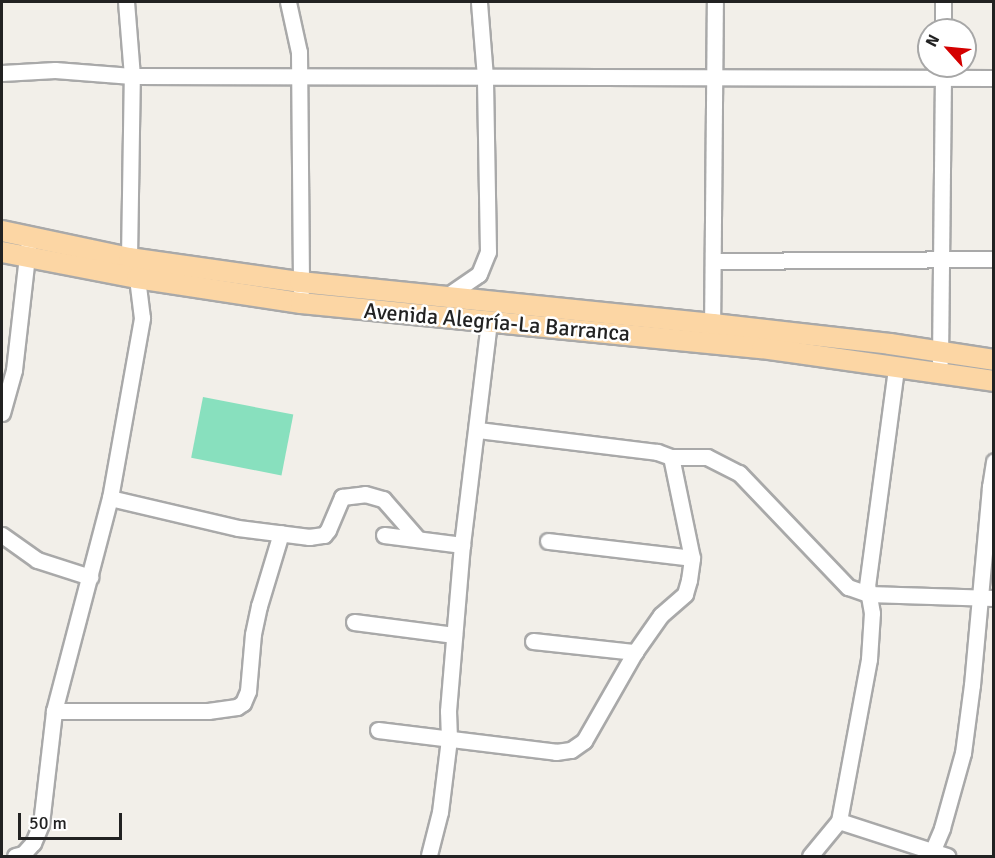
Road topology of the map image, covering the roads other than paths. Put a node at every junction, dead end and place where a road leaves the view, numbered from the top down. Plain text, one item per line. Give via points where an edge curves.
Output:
1 (126, 2) edge
2 (288, 2) edge
3 (479, 2) edge
4 (715, 2) edge
5 (943, 2) edge
6 (943, 18) edge
7 (917, 72) edge
8 (2, 74) edge
9 (132, 76) junction
10 (300, 76) junction
11 (977, 76) edge
12 (485, 77) junction
13 (714, 77) junction
14 (943, 78) edge
15 (993, 78) edge
16 (2, 231) edge
17 (29, 246) junction
18 (2, 252) edge
19 (129, 258) junction
20 (941, 259) junction
21 (993, 259) edge
22 (713, 261) junction
23 (137, 278) junction
24 (300, 282) junction
25 (442, 298) junction
26 (301, 303) junction
27 (423, 315) junction
28 (489, 322) junction
29 (712, 333) junction
30 (942, 351) junction
31 (993, 360) edge
32 (896, 368) junction
33 (938, 373) junction
34 (993, 381) edge
35 (2, 414) edge
36 (477, 430) junction
37 (670, 457) junction
38 (993, 461) edge
39 (992, 488) edge
40 (110, 498) junction
41 (280, 533) junction
42 (2, 535) edge
43 (384, 535) dead end
44 (418, 539) junction
45 (548, 541) dead end
46 (462, 545) junction
47 (692, 558) junction
48 (90, 577) junction
49 (868, 594) junction
50 (987, 598) edge
51 (354, 622) dead end
52 (454, 635) junction
53 (533, 641) dead end
54 (635, 652) junction
55 (54, 711) junction
56 (378, 730) dead end
57 (449, 739) junction
58 (839, 821) junction
59 (939, 854) edge
60 (429, 855) edge
61 (15, 856) edge
62 (810, 856) edge

1 - 9 street
2 - 10 street
3 - 12 street
4 - 13 street
5 - 6 street
7 - 13 street
8 - 9 street via 55,70
9 - 10 street
9 - 19 street
10 - 12 street
10 - 24 street
11 - 15 street
12 - 13 street
12 - 25 street via 487,260 479,274
13 - 22 street
14 - 20 street
16 - 17 main road, Avenida Alegría-La Barranca
17 - 18 main road, Avenida Alegría-La Barranca
17 - 19 main road, Avenida Alegría-La Barranca
17 - 23 main road, Avenida Alegría-La Barranca
17 - 35 street via 14,370
19 - 23 street
19 - 24 main road, Avenida Alegría-La Barranca
20 - 21 street
20 - 22 street
20 - 30 street
22 - 29 street
23 - 26 main road, Avenida Alegría-La Barranca
23 - 40 street via 142,318
24 - 25 main road, Avenida Alegría-La Barranca
24 - 26 street
25 - 27 street
25 - 29 main road, Avenida Alegría-La Barranca
26 - 27 main road, Avenida Alegría-La Barranca
27 - 28 main road, Avenida Alegría-La Barranca
28 - 29 main road, Avenida Alegría-La Barranca
28 - 36 street
29 - 30 main road, Avenida Alegría-La Barranca
29 - 32 main road, Avenida Alegría-La Barranca
30 - 31 main road, Avenida Alegría-La Barranca
30 - 33 street
32 - 33 main road, Avenida Alegría-La Barranca
32 - 49 street
33 - 34 main road, Avenida Alegría-La Barranca
36 - 37 street via 657,452
36 - 46 street
37 - 47 street
37 - 49 street via 707,457 739,473 841,582
38 - 39 street
39 - 50 street
40 - 41 street via 238,528
40 - 48 street
41 - 44 street via 324,535 342,497 365,494 383,499
41 - 55 street via 253,634 248,691 237,708
42 - 48 street via 37,560
43 - 44 street
44 - 46 street
45 - 47 street
46 - 52 street
47 - 54 street via 684,594 661,615
48 - 55 street
49 - 50 street
49 - 58 street via 872,613 869,659
50 - 59 street via 963,753 942,828
51 - 52 street
52 - 57 street
53 - 54 street
54 - 57 street via 584,741 571,750 556,752
55 - 61 street via 41,824 33,843 23,854
56 - 57 street
57 - 60 street via 440,812
58 - 59 street
58 - 62 street

